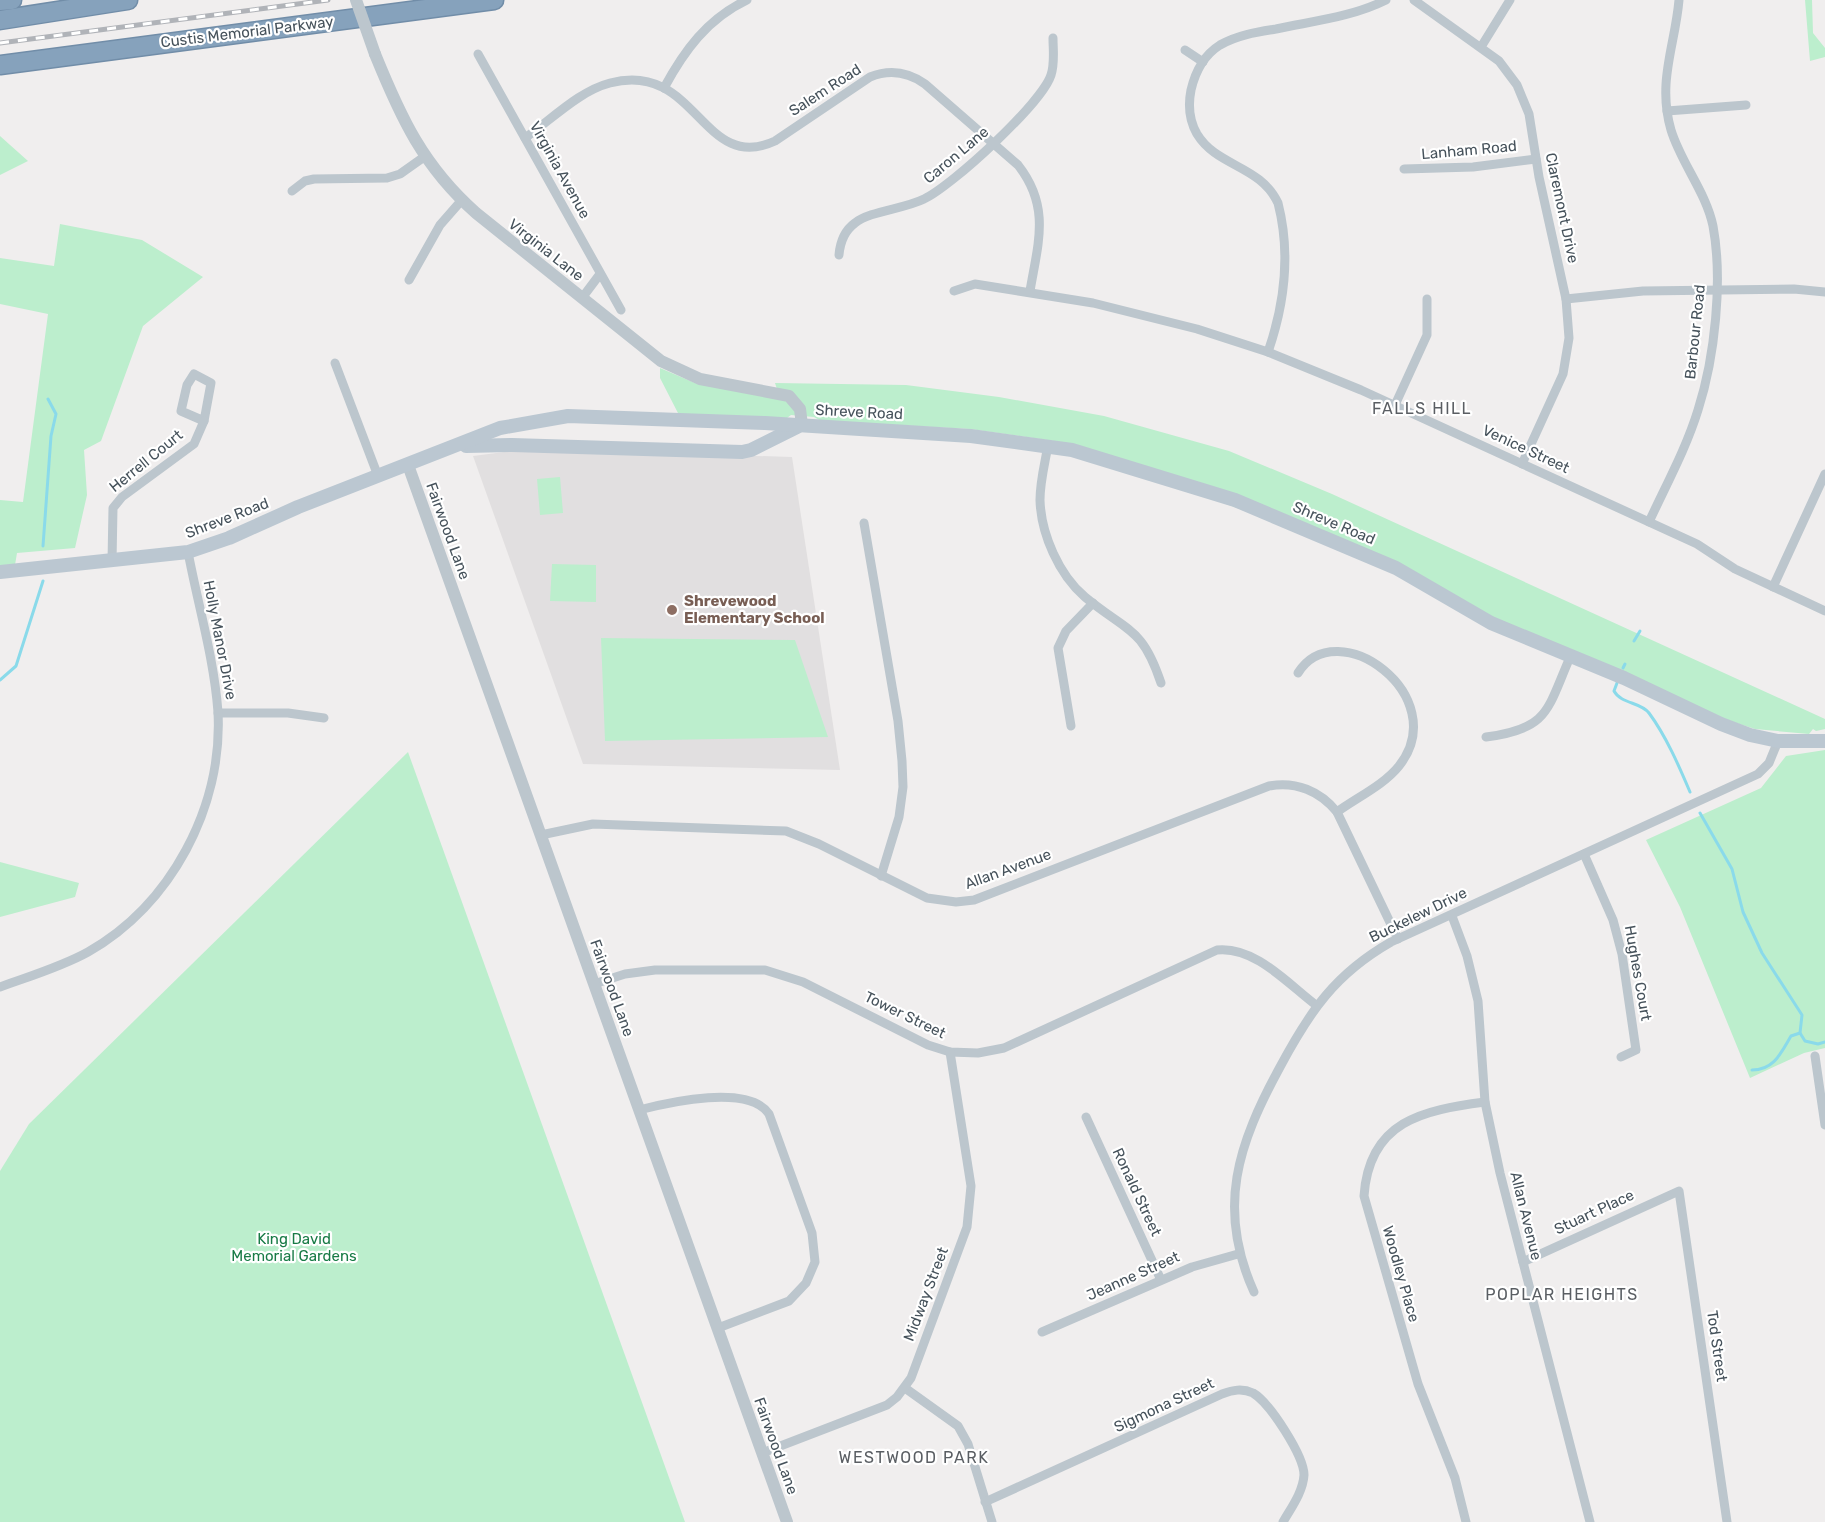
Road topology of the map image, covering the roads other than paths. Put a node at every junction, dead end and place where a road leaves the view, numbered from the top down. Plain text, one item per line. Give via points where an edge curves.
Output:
1 (12, 0) edge
2 (99, 0) edge
3 (128, 0) edge
4 (356, 0) edge
5 (494, 0) edge
6 (747, 0) edge
7 (1386, 0) edge
8 (1414, 0) edge
9 (1510, 0) edge
10 (1679, 0) edge
11 (0, 1) edge
12 (0, 12) edge
13 (0, 20) edge
14 (1053, 38) dead end
15 (1481, 47) junction
16 (1185, 50) dead end
17 (478, 54) dead end
18 (1203, 62) junction
19 (0, 65) edge
20 (664, 88) junction
21 (1746, 105) dead end
22 (1667, 111) junction
23 (525, 138) junction
24 (994, 143) junction
25 (424, 157) junction
26 (1536, 159) junction
27 (1404, 169) dead end
28 (292, 191) dead end
29 (462, 201) junction
30 (839, 255) dead end
31 (600, 274) junction
32 (409, 280) dead end
33 (1717, 290) junction
34 (954, 291) dead end
35 (1030, 291) junction
36 (1825, 292) edge
37 (582, 298) junction
38 (1427, 299) dead end
39 (1566, 299) junction
40 (621, 310) dead end
41 (1268, 352) junction
42 (336, 363) dead end
43 (1395, 405) junction
44 (204, 421) junction
45 (765, 423) junction
46 (802, 425) junction
47 (764, 443) junction
48 (1048, 446) junction
49 (455, 447) junction
50 (1522, 464) junction
51 (408, 465) junction
52 (1825, 474) edge
53 (378, 476) junction
54 (1649, 522) junction
55 (864, 523) dead end
56 (188, 552) junction
57 (112, 562) junction
58 (0, 573) edge
59 (1773, 587) junction
60 (1093, 603) junction
61 (1825, 611) edge
62 (1571, 655) junction
63 (1298, 673) dead end
64 (1161, 683) dead end
65 (218, 713) junction
66 (324, 718) dead end
67 (1071, 726) dead end
68 (1486, 737) dead end
69 (1778, 741) junction
70 (1825, 741) edge
71 (1337, 812) junction
72 (541, 835) junction
73 (1584, 854) junction
74 (881, 876) junction
75 (1452, 916) junction
76 (1398, 939) junction
77 (594, 984) junction
78 (0, 987) edge
79 (1316, 1005) junction
80 (950, 1052) junction
81 (1815, 1056) dead end
82 (1621, 1057) dead end
83 (1485, 1102) junction
84 (639, 1110) junction
85 (1086, 1117) dead end
86 (1825, 1125) edge
87 (1679, 1191) joint
88 (1238, 1254) junction
89 (1523, 1262) junction
90 (1161, 1280) junction
91 (1254, 1292) dead end
92 (718, 1328) junction
93 (1042, 1332) dead end
94 (905, 1388) junction
95 (762, 1453) junction
96 (985, 1502) junction
97 (787, 1522) edge
98 (992, 1522) edge
99 (1283, 1522) edge
100 (1466, 1522) edge
101 (1590, 1522) edge
102 (1727, 1522) edge

1 - 11 highway
2 - 12 highway
3 - 13 highway
4 - 25 street, Virginia Lane, bridge via 400,115
5 - 19 highway, Custis Memorial Parkway
6 - 20 street via 690,43
7 - 18 street via 1354,13 1242,35 1218,46
8 - 15 street, Claremont Drive
9 - 15 street
10 - 22 street, Barbour Road via 1665,79
14 - 24 street, Caron Lane via 1053,65 1048,82
15 - 26 street, Claremont Drive via 1517,85 1529,114
16 - 18 street
17 - 23 street, Virginia Avenue
18 - 41 street via 1190,101 1196,132 1209,148 1266,184 1274,193 1281,214 1285,283
20 - 23 street, Salem Road via 632,81 599,87
20 - 24 street, Salem Road via 690,106 722,140 748,148 775,141 870,77 899,72 926,84
21 - 22 street
22 - 33 street, Barbour Road via 1677,147 1710,217
23 - 31 street, Virginia Avenue
24 - 30 street, Caron Lane via 958,177 927,198 855,222 844,236
24 - 35 street, Salem Road via 1027,176 1038,200 1041,230
25 - 28 street via 387,178 314,179
25 - 29 street, Virginia Lane
26 - 27 street, Lanham Road via 1462,168
26 - 39 street, Claremont Drive
29 - 32 street via 440,225
29 - 37 street, Virginia Lane
31 - 37 street
31 - 40 street, Virginia Avenue
33 - 36 street
33 - 39 street via 1630,291
33 - 54 street, Barbour Road via 1709,361 1698,410
34 - 35 street, Venice Street via 975,284
35 - 41 street, Venice Street via 1147,315
37 - 46 street, Virginia Lane via 672,368 700,379 789,396 800,409
38 - 43 street via 1426,335
39 - 50 street, Claremont Drive via 1569,338 1563,374
41 - 43 street, Venice Street
42 - 53 street
43 - 50 street, Venice Street
44 - 44 street, Herrell Court via 211,383 194,374 187,384 181,411
44 - 57 street, Herrell Court via 194,444 122,497 113,508
45 - 46 main road, Shreve Road
45 - 47 main road via 769,435
45 - 49 main road, Shreve Road via 568,416 510,425
46 - 47 main road, Shreve Road
46 - 48 main road, Shreve Road via 921,432
47 - 49 main road, Shreve Road via 742,452 512,444
48 - 60 street via 1041,481 1043,521 1064,575
48 - 62 main road, Shreve Road via 1123,464 1246,504 1396,568 1491,623
49 - 51 main road, Shreve Road
50 - 54 street, Venice Street
51 - 53 main road, Shreve Road
51 - 72 street, Fairwood Lane
52 - 59 street
53 - 56 main road, Shreve Road
54 - 59 street, Venice Street
55 - 74 street via 902,761 899,817
56 - 57 main road, Shreve Road
56 - 65 street, Holly Manor Drive
57 - 58 main road, Shreve Road
59 - 61 street, Venice Street
60 - 64 street via 1140,638
60 - 67 street via 1066,631 1058,648
62 - 68 street via 1549,706 1534,725 1517,734
62 - 69 main road, Shreve Road via 1721,724
63 - 71 street via 1306,663 1323,654 1360,657 1389,673 1411,706 1413,730 1399,765
65 - 66 street via 288,712
65 - 78 street, Holly Manor Drive via 216,756 206,804 187,849 160,890 129,923 90,951
69 - 70 main road, Shreve Road
69 - 73 street, Buckelew Drive via 1769,763 1758,774
71 - 74 street, Allan Avenue via 1313,792 1288,785 1269,786 969,901 934,900
71 - 76 street, Allan Avenue
72 - 74 street, Allan Avenue via 593,824 777,830 798,835
72 - 77 street, Fairwood Lane
73 - 75 street, Buckelew Drive
73 - 82 street, Hughes Court via 1613,920 1622,954 1636,1050
75 - 76 street, Buckelew Drive
75 - 83 street, Allan Avenue via 1478,1001
76 - 79 street, Buckelew Drive via 1344,974
77 - 80 street, Tower Street via 655,970 781,972 928,1045
77 - 84 street, Fairwood Lane
79 - 80 street, Tower Street via 1257,960 1235,950 1217,950 1004,1048 978,1053
79 - 88 street, Buckelew Drive via 1266,1093 1243,1148 1235,1196
80 - 94 street, Midway Street via 971,1203 960,1245
81 - 86 street
83 - 89 street, Allan Avenue
83 - 100 street, Woodley Place via 1434,1110 1395,1129 1372,1156 1364,1196 1418,1384 1455,1478
84 - 92 street, Fairwood Lane
84 - 92 street via 686,1099 745,1099 761,1105 769,1114 812,1233 814,1262 806,1284 781,1306
85 - 90 street, Ronald Street
87 - 89 street, Stuart Place
87 - 102 street, Tod Street
88 - 90 street, Jeanne Street
88 - 91 street, Buckelew Drive
89 - 101 street, Allan Avenue
90 - 93 street, Jeanne Street
92 - 95 street, Fairwood Lane
94 - 95 street, Midway Street via 887,1406 872,1413
94 - 96 street via 958,1426 968,1444
95 - 97 street, Fairwood Lane
96 - 98 street
96 - 99 street, Sigmona Street via 1239,1389 1253,1393 1263,1402 1301,1458 1303,1483

